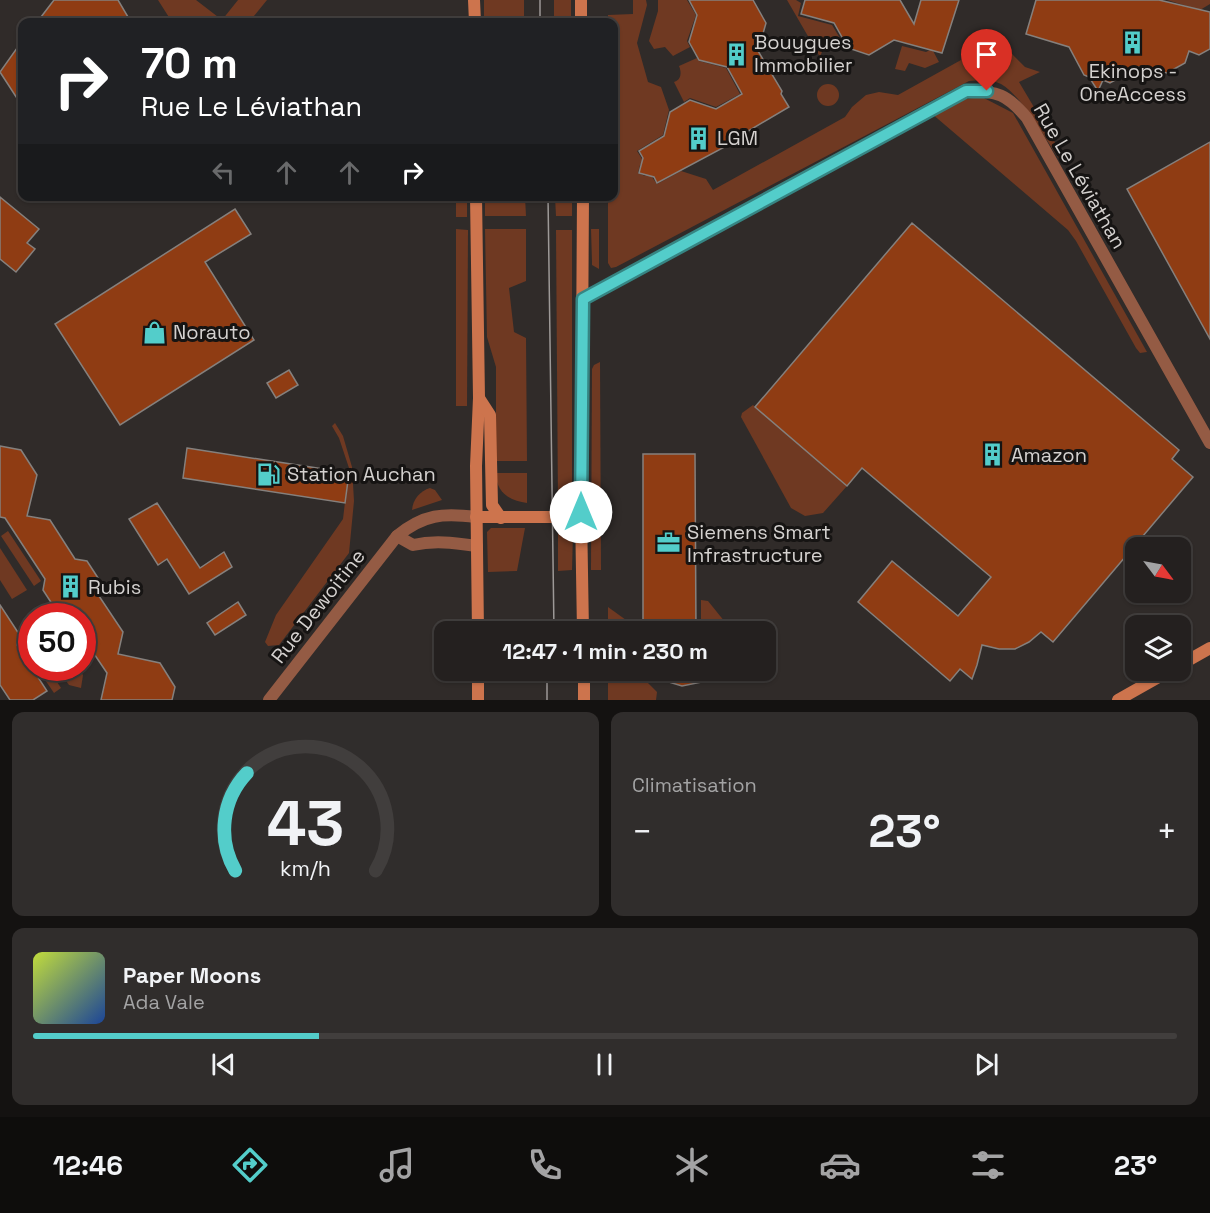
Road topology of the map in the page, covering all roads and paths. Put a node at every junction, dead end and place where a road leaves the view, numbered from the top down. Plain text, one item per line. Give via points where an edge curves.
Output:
1 (474, 0) edge
2 (581, 0) edge
3 (475, 18) edge
4 (581, 18) edge
5 (476, 201) edge
6 (583, 201) edge
7 (583, 299) junction
8 (479, 398) junction
9 (1210, 443) edge
10 (581, 512) junction
11 (476, 517) junction
12 (501, 519) junction
13 (397, 536) junction
14 (477, 546) junction
15 (477, 621) edge
16 (583, 621) edge
17 (1210, 648) edge
18 (1191, 659) edge
19 (478, 681) edge
20 (584, 681) edge
21 (1152, 681) edge
22 (269, 700) edge
23 (478, 700) edge
24 (584, 700) edge
25 (1118, 700) edge

1 - 3 main road
2 - 4 main road
5 - 8 main road
6 - 7 main road
7 - 9 street, Rue Le Léviathan via 966,91 987,91 1012,100 1027,118
7 - 10 main road
8 - 11 main road
8 - 12 main road via 490,415 492,505
10 - 12 main road via 572,517
10 - 16 main road
11 - 12 main road
11 - 13 street, Rue Dewoitine via 449,513 427,517
11 - 14 main road
13 - 14 street via 413,545 449,542
13 - 22 street, Rue Dewoitine
14 - 15 main road
17 - 18 main road
19 - 23 main road
20 - 24 main road
21 - 25 main road

